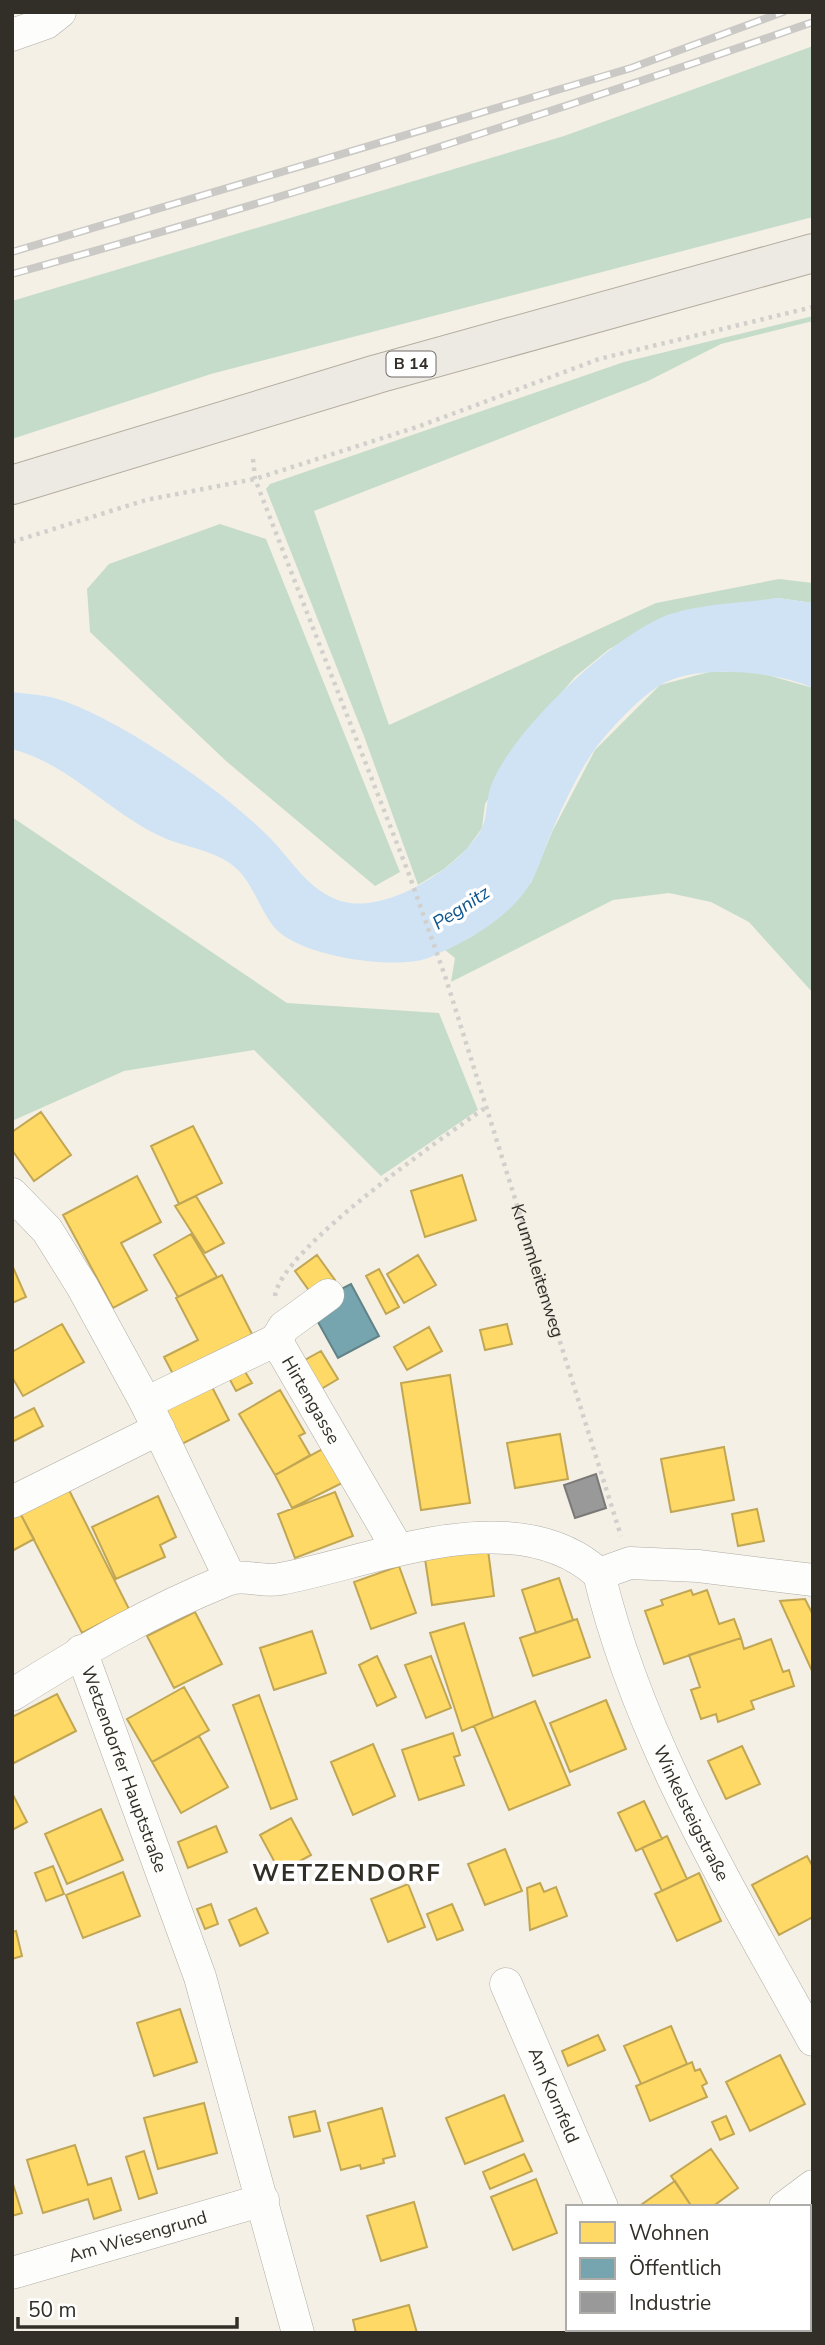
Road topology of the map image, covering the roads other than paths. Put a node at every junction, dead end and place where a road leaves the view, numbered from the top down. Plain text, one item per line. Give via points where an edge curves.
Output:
1 (60, 12) edge
2 (12, 35) edge
3 (813, 253) edge
4 (12, 485) edge
5 (12, 1194) edge
6 (328, 1296) dead end
7 (280, 1334) junction
8 (152, 1416) junction
9 (12, 1502) edge
10 (397, 1548) junction
11 (599, 1574) junction
12 (230, 1578) junction
13 (813, 1580) edge
14 (81, 1651) junction
15 (12, 1695) edge
16 (506, 1984) dead end
17 (813, 2040) edge
18 (813, 2186) edge
19 (263, 2200) junction
20 (601, 2205) edge
21 (788, 2205) edge
22 (12, 2273) edge
23 (298, 2333) edge

1 - 2 street via 46,23
3 - 4 main road, B 14 via 377,374
5 - 8 street via 47,1230
6 - 7 street
7 - 8 street, Hirtengasse
7 - 10 street, Hirtengasse
8 - 9 street, Hirtengasse
8 - 12 street
10 - 11 street, Wetzendorfer Hauptstraße via 507,1536 550,1544 584,1560
10 - 12 street, Wetzendorfer Hauptstraße via 277,1580
11 - 13 street via 630,1563
11 - 17 street, Winkelsteigstraße via 646,1721
12 - 14 street, Wetzendorfer Hauptstraße
14 - 15 street
14 - 19 street, Wetzendorfer Hauptstraße via 200,1977
16 - 20 street, Am Kornfeld
18 - 21 street
19 - 22 street, Am Wiesengrund
19 - 23 street, Wetzendorfer Hauptstraße

